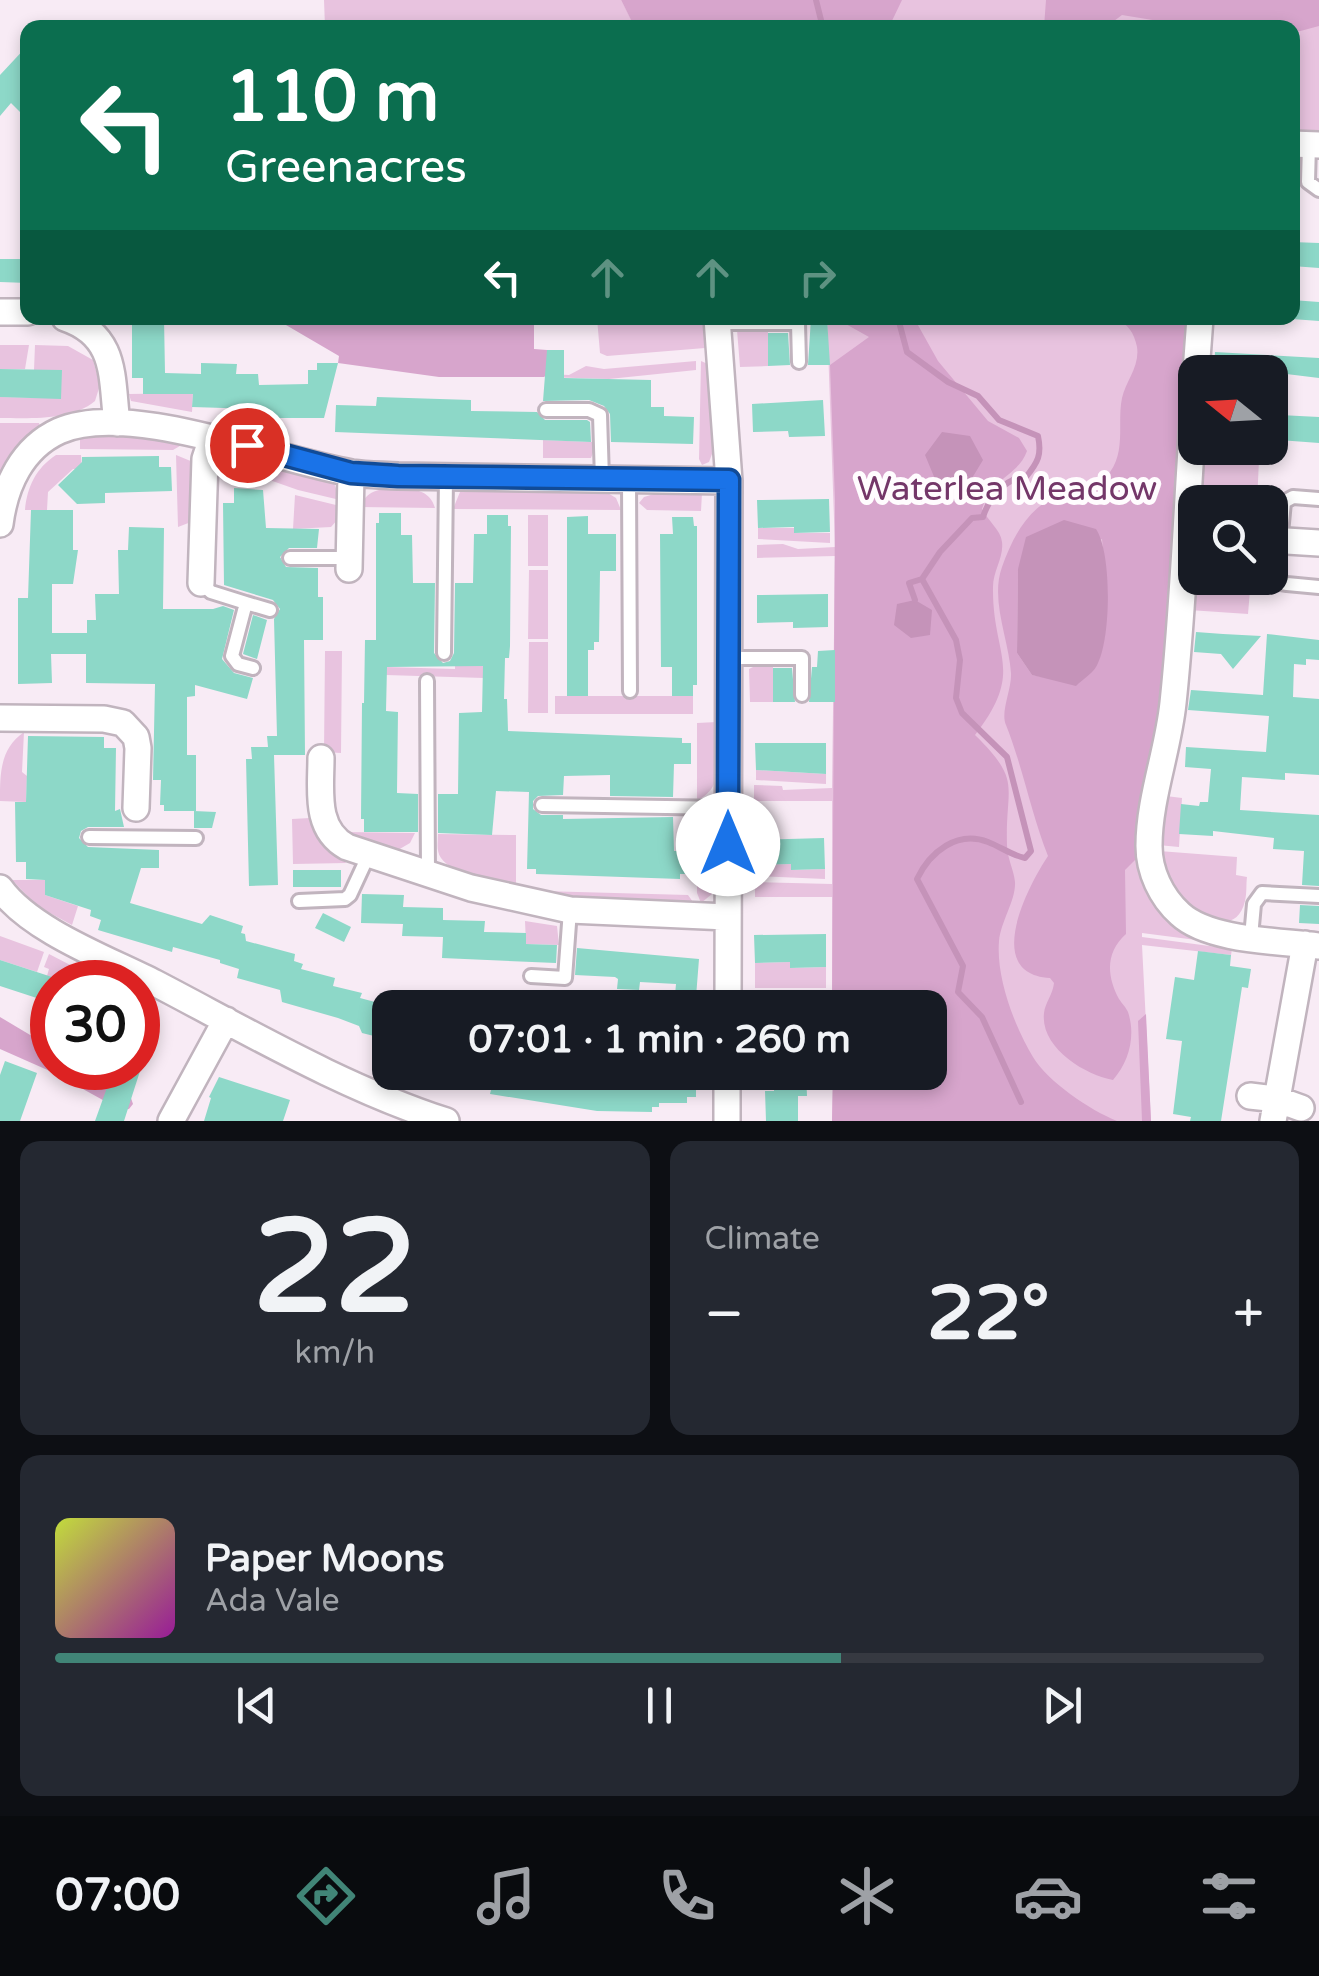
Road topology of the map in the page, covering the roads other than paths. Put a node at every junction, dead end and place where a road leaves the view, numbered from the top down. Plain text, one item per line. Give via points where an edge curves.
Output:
1 (1307, 144) edge
2 (1319, 190) edge
3 (79, 325) edge
4 (718, 325) edge
5 (798, 325) edge
6 (1199, 325) edge
7 (1197, 355) edge
8 (800, 362) dead end
9 (546, 410) dead end
10 (117, 424) junction
11 (212, 438) junction
12 (351, 473) junction
13 (446, 477) junction
14 (602, 479) junction
15 (628, 480) junction
16 (729, 480) junction
17 (1319, 499) edge
18 (1288, 500) edge
19 (0, 524) edge
20 (1288, 541) edge
21 (1319, 543) edge
22 (290, 558) dead end
23 (349, 563) joint
24 (201, 582) joint
25 (1288, 584) edge
26 (1319, 587) edge
27 (1184, 595) edge
28 (246, 603) junction
29 (270, 610) dead end
30 (444, 654) dead end
31 (728, 658) junction
32 (252, 668) dead end
33 (427, 681) dead end
34 (630, 690) dead end
35 (802, 695) dead end
36 (0, 718) edge
37 (321, 758) dead end
38 (542, 805) dead end
39 (136, 808) joint
40 (728, 808) junction
41 (89, 837) dead end
42 (135, 838) junction
43 (196, 838) dead end
44 (370, 854) junction
45 (428, 874) junction
46 (0, 888) edge
47 (1319, 896) edge
48 (299, 901) dead end
49 (570, 910) junction
50 (727, 916) junction
51 (1251, 936) junction
52 (1312, 945) edge
53 (532, 976) dead end
54 (728, 990) edge
55 (226, 1020) junction
56 (727, 1090) edge
57 (1266, 1105) edge
58 (1301, 1108) dead end
59 (170, 1121) edge
60 (446, 1121) edge
61 (726, 1121) edge

1 - 2 lane via 1308,182
3 - 10 street via 94,333 108,356
4 - 16 street
5 - 8 lane
6 - 7 street
9 - 14 lane via 600,415
10 - 11 street
10 - 19 street via 76,426 42,442 15,472
11 - 12 street
11 - 24 street
12 - 13 street
12 - 23 street
13 - 14 street
13 - 30 lane
14 - 15 street
15 - 16 street
15 - 34 lane
16 - 31 street
17 - 18 lane
20 - 21 street
22 - 23 lane
24 - 28 lane
25 - 26 lane
27 - 51 street via 1151,865 1180,914 1209,931
28 - 29 lane
28 - 32 lane via 232,656
31 - 35 lane via 802,658
31 - 40 street
33 - 45 lane
36 - 39 street via 122,723 138,748
37 - 44 street via 323,821 339,842
38 - 40 lane
39 - 42 lane
40 - 50 street
41 - 42 lane
42 - 43 lane
44 - 45 street
44 - 48 lane via 345,899
45 - 49 street
46 - 55 street via 41,924
47 - 51 lane via 1262,893 1254,904
49 - 50 street
49 - 53 lane via 566,978
50 - 54 street
51 - 52 street
52 - 57 street
55 - 59 street
55 - 60 street
56 - 61 street
57 - 58 street

